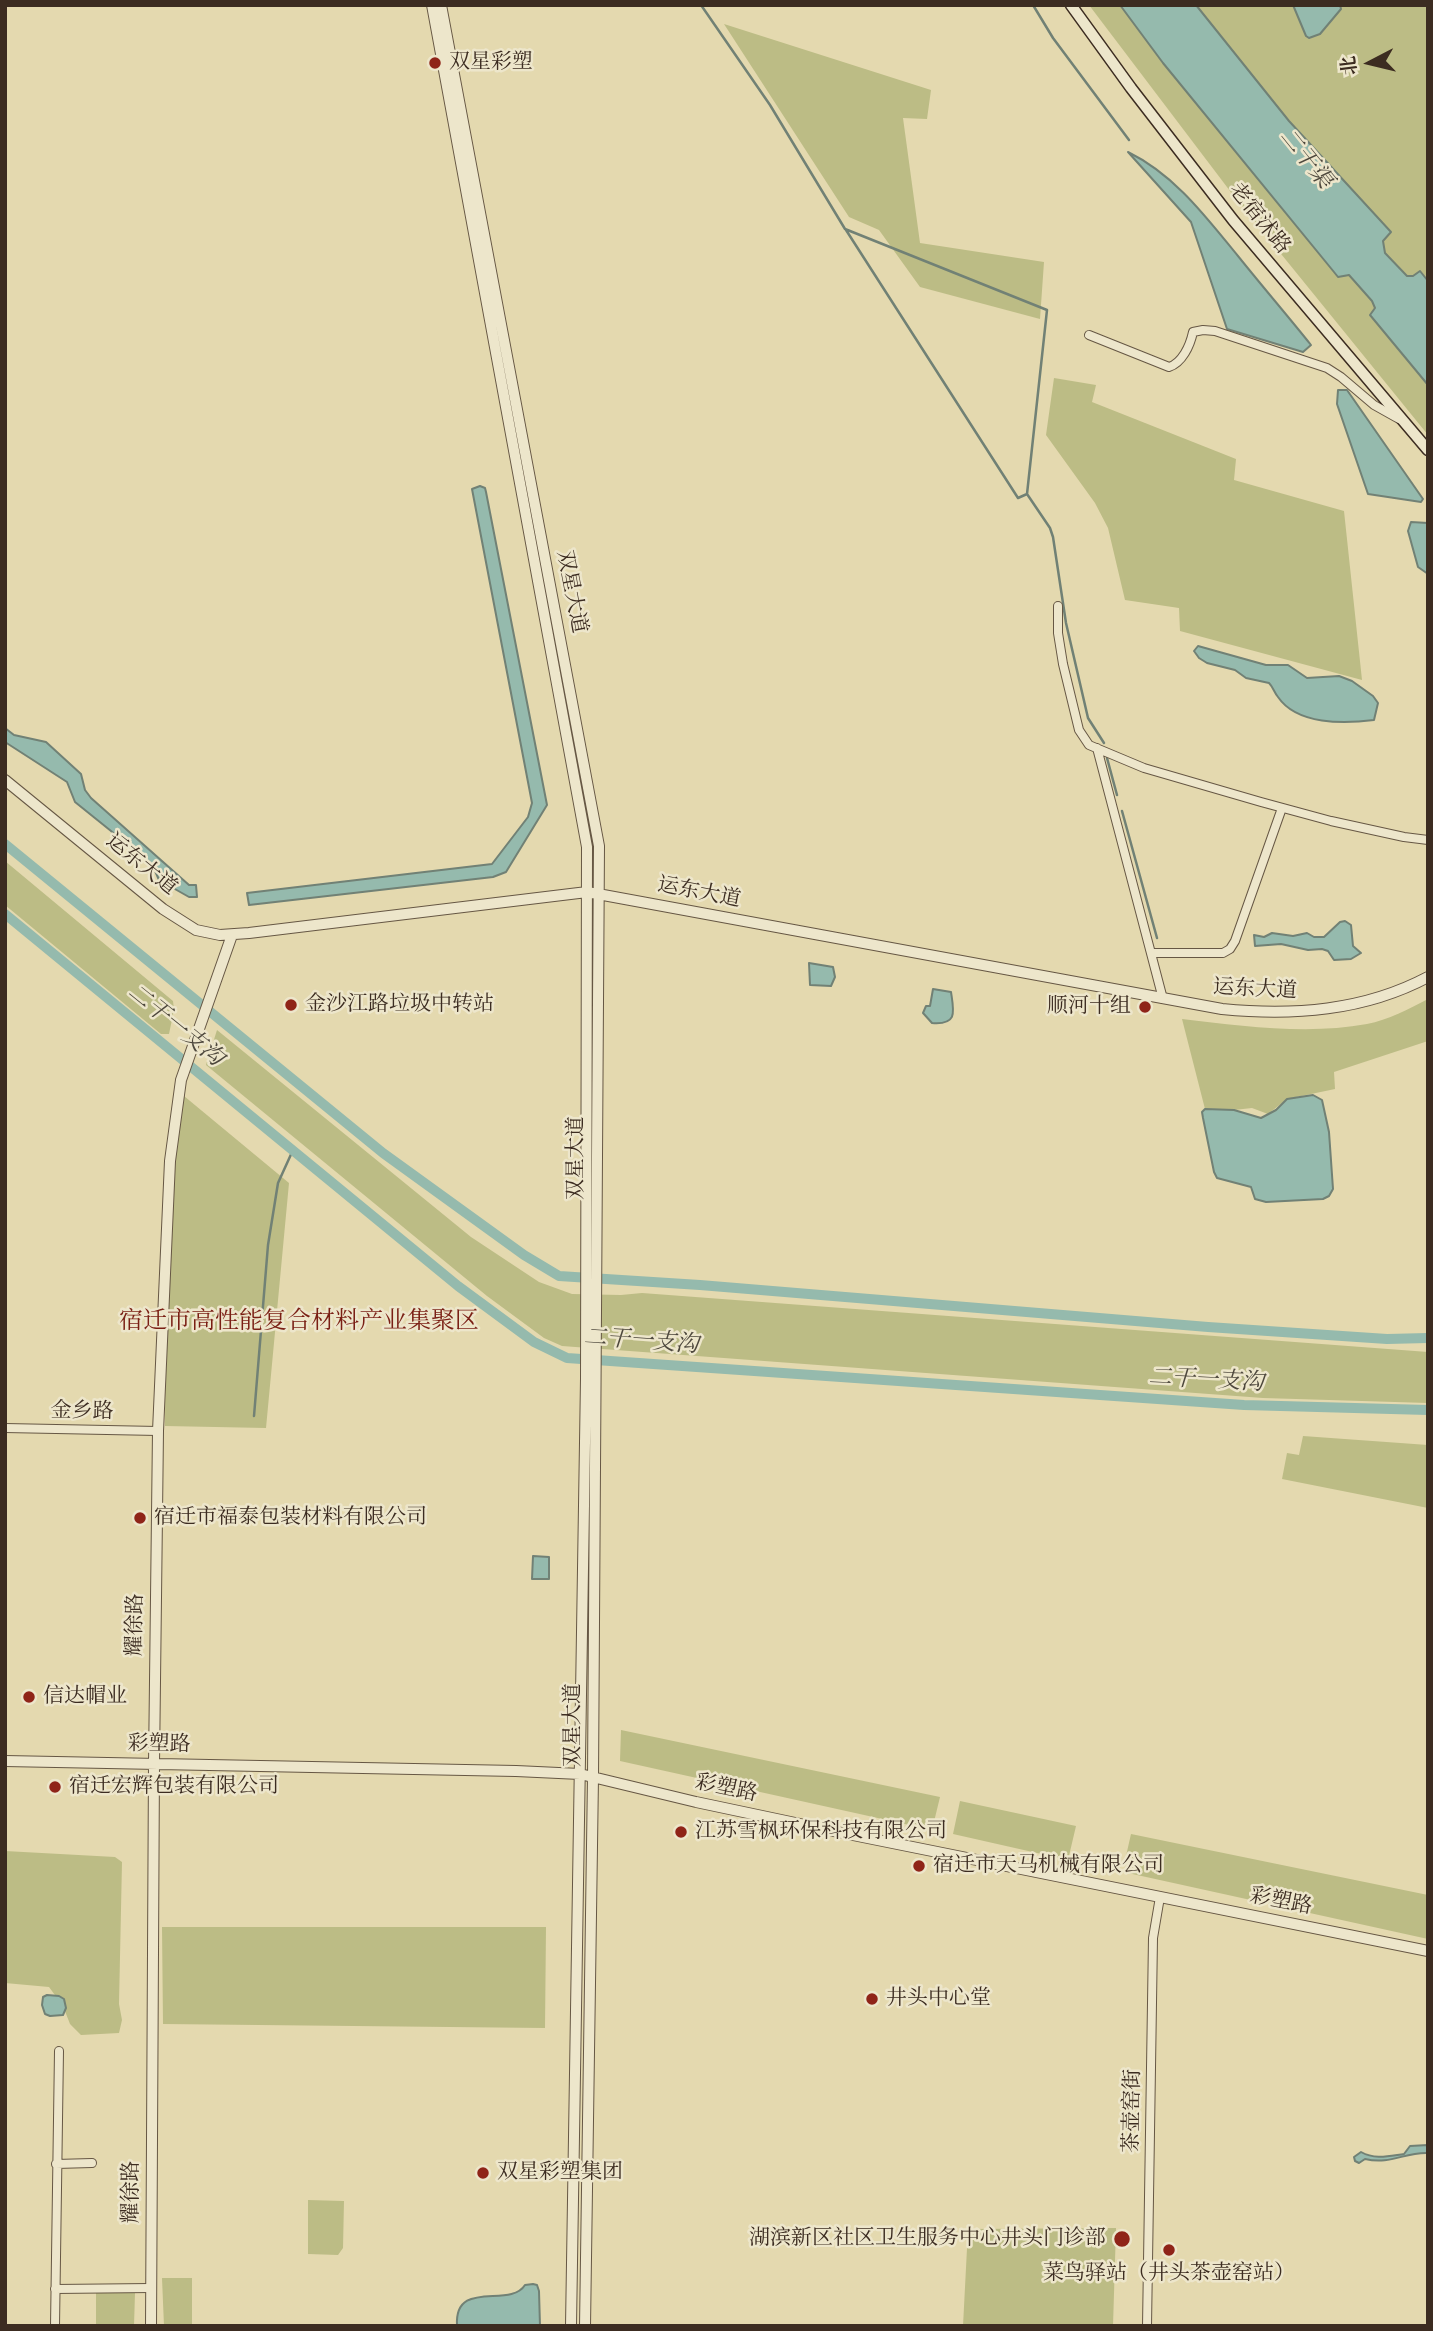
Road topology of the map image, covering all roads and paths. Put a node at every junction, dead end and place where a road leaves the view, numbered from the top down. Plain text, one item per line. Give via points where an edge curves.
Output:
1 (432, 5) edge
2 (441, 5) edge
3 (1071, 5) edge
4 (1089, 335) dead end
5 (1404, 422) junction
6 (1428, 450) edge
7 (1058, 606) dead end
8 (1097, 748) junction
9 (5, 780) edge
10 (1282, 808) junction
11 (1428, 839) edge
12 (587, 892) junction
13 (600, 894) junction
14 (232, 935) junction
15 (1151, 953) junction
16 (1428, 977) edge
17 (1163, 999) junction
18 (592, 1249) junction
19 (591, 1379) junction
20 (5, 1428) edge
21 (158, 1432) junction
22 (5, 1761) edge
23 (153, 1764) junction
24 (580, 1774) junction
25 (593, 1777) junction
26 (1160, 1897) junction
27 (1428, 1951) edge
28 (59, 2051) dead end
29 (92, 2163) dead end
30 (55, 2164) junction
31 (151, 2288) junction
32 (55, 2289) junction
33 (55, 2326) edge
34 (151, 2326) edge
35 (571, 2326) edge
36 (585, 2326) edge
37 (1147, 2326) edge

1 - 12 street, 双星大道 via 587,848
2 - 13 street, 双星大道 via 599,846
3 - 5 main road, 老宿沭路 via 1234,220
4 - 5 street via 1169,367 1177,365 1193,332 1215,331 1327,368
5 - 6 main road, 老宿沭路
7 - 8 street via 1063,664 1079,730 1089,745
8 - 10 street via 1144,768
8 - 15 street
9 - 14 street, 运东大道 via 163,909 196,930
10 - 11 street
10 - 15 street via 1230,949 1223,953
12 - 13 street, 运东大道
12 - 14 street, 运东大道
12 - 18 street, 双星大道
13 - 17 street, 运东大道
13 - 18 street, 双星大道
14 - 21 street, 耀徐路 via 181,1080 170,1161
15 - 17 street
16 - 17 street, 运东大道 via 1360,1003 1301,1012 1246,1012
18 - 19 street
19 - 24 street, 双星大道
19 - 25 street, 双星大道
20 - 21 street, 金乡路
21 - 23 street, 耀徐路
22 - 23 street, 彩塑路
23 - 24 street, 彩塑路
23 - 31 street, 耀徐路
24 - 25 street, 彩塑路
24 - 35 street, 双星大道
25 - 26 street, 彩塑路 via 825,1830
25 - 36 street, 双星大道
26 - 27 street, 彩塑路
26 - 37 street, 茶壶窑街 via 1153,1938
28 - 30 street
29 - 30 street
30 - 32 street
31 - 32 street
31 - 34 street, 耀徐路
32 - 33 street

